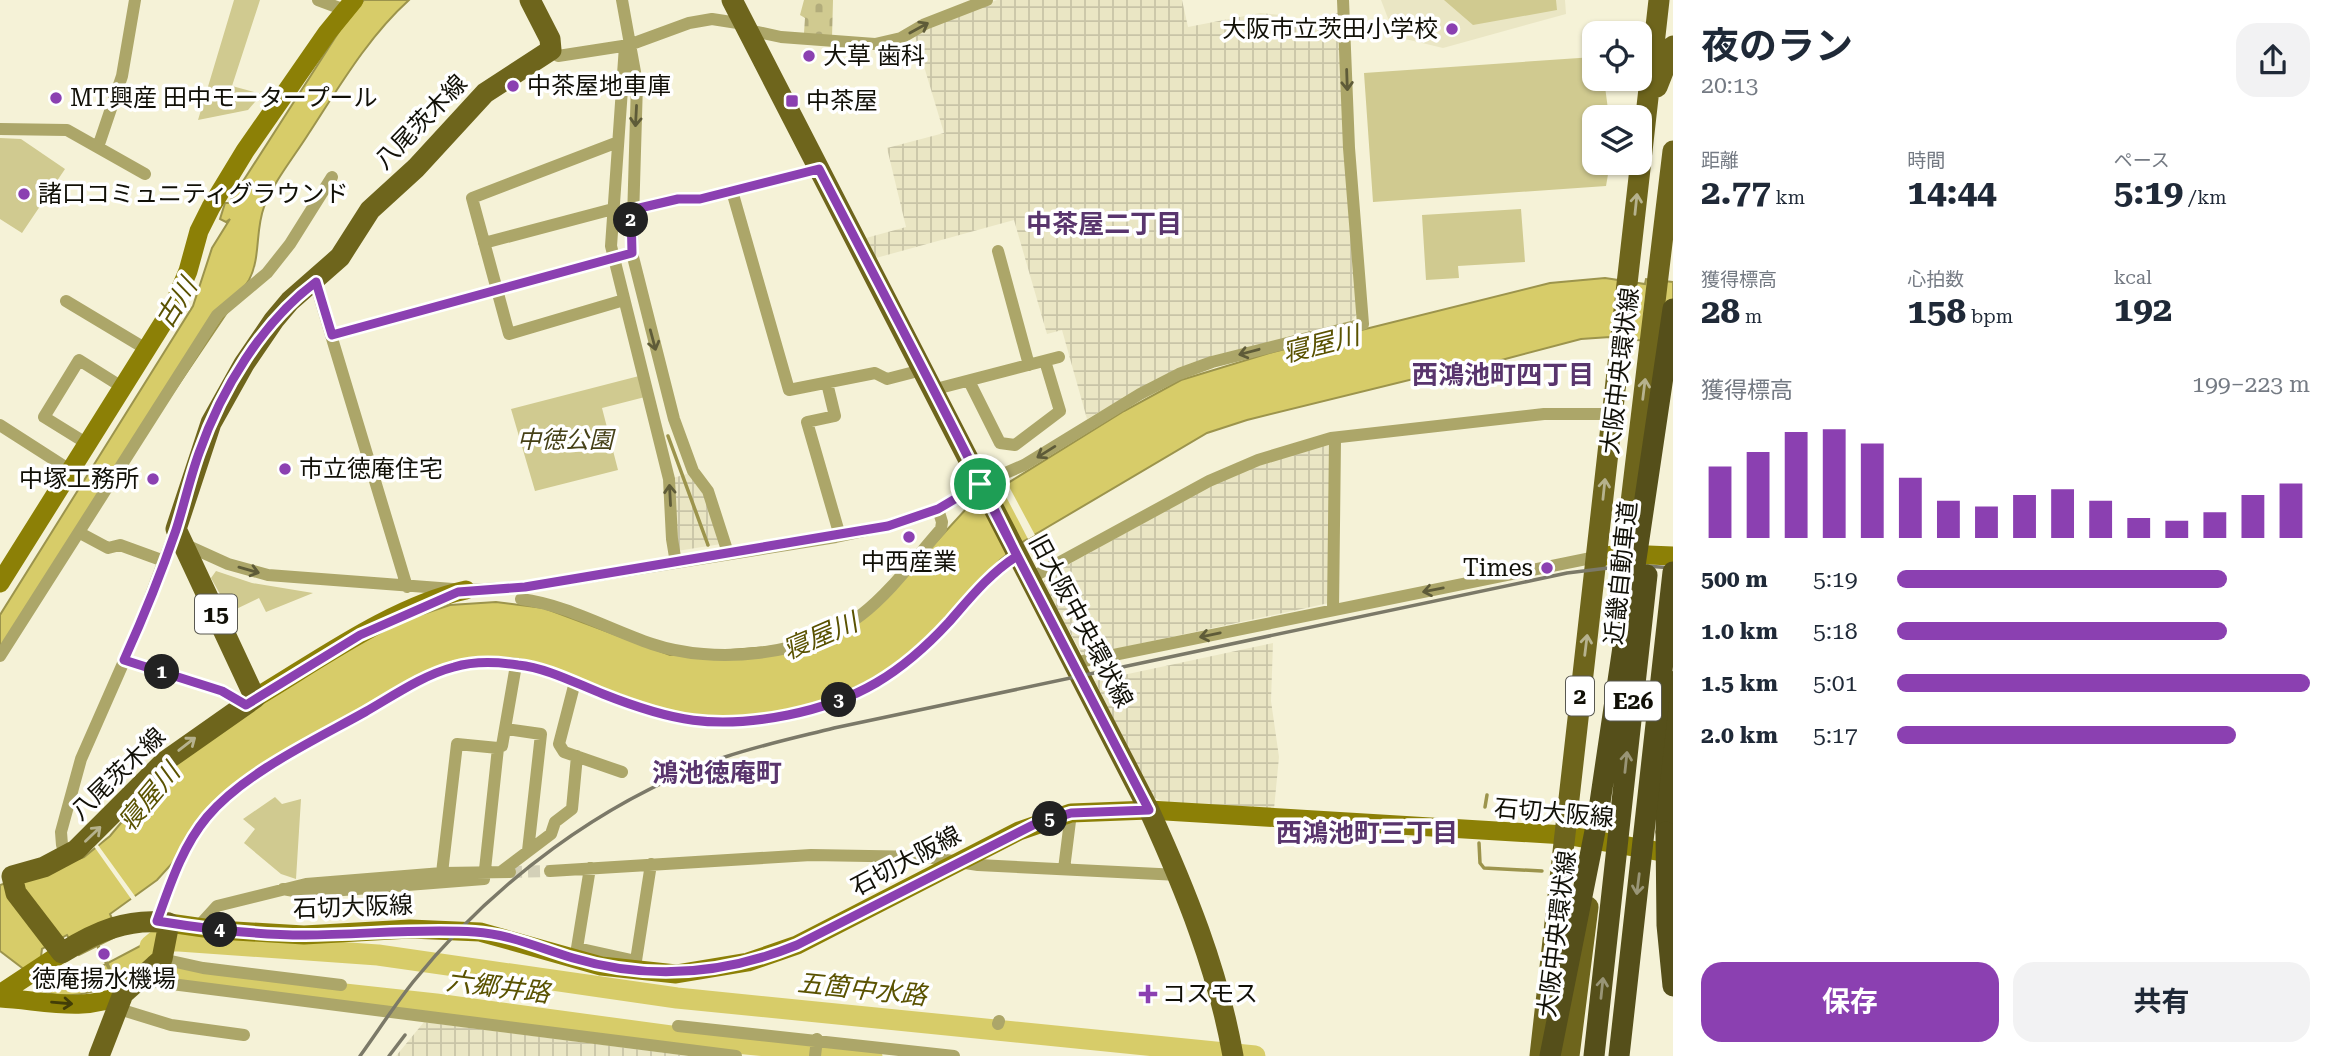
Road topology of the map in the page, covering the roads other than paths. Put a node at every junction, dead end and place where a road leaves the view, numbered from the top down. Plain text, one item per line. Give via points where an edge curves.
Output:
1 (135, 0) edge
2 (318, 0) edge
3 (530, 0) edge
4 (622, 0) edge
5 (732, 0) edge
6 (987, 0) edge
7 (1659, 0) edge
8 (966, 3) edge
9 (350, 5) edge
10 (1343, 6) edge
11 (746, 27) junction
12 (627, 46) junction
13 (1673, 47) edge
14 (551, 50) junction
15 (629, 68) junction
16 (1648, 105) edge
17 (1651, 105) edge
18 (0, 129) edge
19 (618, 142) junction
20 (98, 147) junction
21 (1673, 151) edge
22 (819, 169) junction
23 (145, 174) dead end
24 (1639, 175) edge
25 (332, 177) dead end
26 (732, 191) junction
27 (613, 209) junction
28 (631, 210) junction
29 (484, 243) junction
30 (998, 251) dead end
31 (632, 253) junction
32 (614, 259) junction
33 (316, 282) junction
34 (497, 290) junction
35 (624, 300) junction
36 (66, 301) dead end
37 (1673, 309) edge
38 (332, 335) junction
39 (1673, 346) edge
40 (146, 349) junction
41 (1059, 357) dead end
42 (1045, 361) junction
43 (1030, 365) junction
44 (922, 370) junction
45 (969, 381) junction
46 (827, 383) junction
47 (122, 387) junction
48 (932, 390) junction
49 (1612, 414) junction
50 (674, 419) junction
51 (0, 425) edge
52 (656, 425) junction
53 (1335, 440) junction
54 (86, 443) junction
55 (70, 470) junction
56 (983, 489) junction
57 (938, 509) junction
58 (80, 533) junction
59 (840, 536) junction
60 (181, 537) junction
61 (728, 553) junction
62 (1016, 554) junction
63 (1624, 554) junction
64 (1673, 556) edge
65 (1596, 557) junction
66 (164, 561) junction
67 (676, 563) junction
68 (1029, 579) junction
69 (1672, 582) edge
70 (0, 583) edge
71 (407, 587) junction
72 (466, 590) junction
73 (521, 599) dead end
74 (1333, 610) junction
75 (0, 656) edge
76 (124, 660) junction
77 (1074, 663) junction
78 (516, 664) junction
79 (575, 682) junction
80 (251, 702) junction
81 (506, 730) junction
82 (498, 748) junction
83 (577, 756) junction
84 (622, 772) dead end
85 (1149, 810) junction
86 (1071, 813) junction
87 (1565, 835) junction
88 (1595, 838) junction
89 (62, 845) dead end
90 (528, 851) junction
91 (1673, 854) edge
92 (956, 862) junction
93 (651, 864) junction
94 (590, 868) junction
95 (1064, 869) junction
96 (486, 870) junction
97 (550, 871) tunnel mouth
98 (442, 873) junction
99 (1179, 875) junction
100 (8, 877) edge
101 (283, 889) junction
102 (197, 928) junction
103 (163, 941) junction
104 (60, 951) junction
105 (635, 966) junction
106 (341, 985) dead end
107 (1673, 986) edge
108 (132, 990) junction
109 (0, 996) edge
110 (678, 1026) dead end
111 (244, 1035) dead end
112 (817, 1041) junction
113 (1232, 1050) edge
114 (99, 1056) edge
115 (736, 1056) edge
116 (815, 1056) edge
117 (954, 1056) edge
118 (1540, 1056) edge
119 (1550, 1056) edge
120 (1569, 1056) edge
121 (1594, 1056) edge
122 (1619, 1056) edge

1 - 20 street via 122,76
2 - 9 street
3 - 14 main road
4 - 12 street
5 - 11 main road, 旧大阪中央環状線
6 - 8 street
7 - 16 main road, 2
11 -> 8 street via 781,37 885,43
9 - 40 main road via 245,151 211,207 180,292
10 -> 56 street via 1363,324 1212,362 1172,377
11 - 12 street via 712,19
11 - 22 main road, 旧大阪中央環状線
12 - 14 street via 558,55
12 - 15 street
13 - 17 main road
14 - 33 main road, 八尾茨木線 via 485,93 416,168 370,209 340,257
15 - 19 street
15 -> 28 street via 637,99
18 - 20 street via 66,130
19 - 27 street
19 - 29 street via 472,198
20 - 23 street
63 -> 21 main road, 大阪中央環状線 / 2
22 - 26 street
22 - 44 main road, 旧大阪中央環状線
49 -> 24 main road, 2
25 - 58 street via 267,273 218,314
26 - 28 street
26 - 46 street via 789,390
27 - 29 street
27 - 32 street
28 - 31 street
29 - 34 street
30 - 43 street
31 - 32 street
31 -> 50 street
32 - 34 street
32 - 35 street
33 - 38 street
33 - 60 main road, 八尾茨木線 via 290,301 244,364 211,424
34 - 35 street via 509,334
34 - 38 street
35 - 52 street
36 - 40 street
37 - 119 highway, bridge via 1598,816
38 - 71 street
121 -> 39 highway, 近畿自動車道 / E26, bridge
40 - 47 main road
41 - 42 street
42 - 43 street
42 - 45 street via 1060,411 1015,446 1000,443
43 - 45 street
44 - 46 street via 887,379 874,373
44 - 48 main road, 旧大阪中央環状線
45 - 48 street
46 - 59 street via 835,416 807,422
47 - 54 main road
47 - 54 street via 79,360 44,417
48 - 56 main road, 旧大阪中央環状線
49 - 53 street via 1544,414
65 -> 49 main road, 2
50 - 52 street
50 - 61 street via 693,471 708,491
51 - 55 street
67 -> 52 street via 669,482
53 - 68 street via 1258,460 1209,481
53 - 74 street
54 - 55 main road
55 - 70 main road
56 - 57 street
56 - 62 main road, 旧大阪中央環状線
57 - 59 street
57 - 73 street via 941,528 861,615 831,632 759,653 720,656 674,650 547,603
58 - 66 street via 107,548 120,545
58 - 75 street
59 - 61 street
60 - 66 street
60 -> 71 street via 228,564 268,575
60 - 80 main road, 15
61 - 67 street
62 - 68 main road, 旧大阪中央環状線
62 - 79 street via 900,669 868,689 815,708 755,721 710,724 636,707
63 - 64 main road
63 - 65 main road
63 - 88 main road, 大阪中央環状線 / 2
65 -> 74 street
87 -> 65 main road, 2
66 - 76 street
67 - 72 street via 525,587
68 - 77 main road, 旧大阪中央環状線
69 - 107 highway, bridge via 1666,832
69 -> 122 highway, 近畿自動車道 / E26, bridge
71 - 72 street
72 - 80 main road via 360,635
74 -> 77 street
76 - 80 street
76 - 89 street via 81,759 61,832
77 - 85 main road, 旧大阪中央環状線
78 - 79 street
78 - 81 street
78 - 103 street via 470,664 438,673 340,726 217,806 173,873
79 - 83 street via 559,744 564,752
100 -> 80 main road, 八尾茨木線 via 44,867 76,850 164,762
81 - 82 street
81 - 90 street via 541,734
82 - 96 street
82 - 98 street via 457,744
83 - 84 street
83 - 90 street via 572,809 555,822 551,834
85 - 86 main road, 石切大阪線
85 - 87 main road, 石切大阪線
85 - 99 main road, 旧大阪中央環状線
86 - 92 main road, 石切大阪線 via 1027,827
86 - 95 street
87 - 88 main road, 石切大阪線
87 - 118 main road, 2
88 - 91 main road, 石切大阪線
88 - 120 main road, 大阪中央環状線 / 2
90 - 96 street via 506,872
92 - 93 street via 811,855
92 - 95 street
92 - 105 main road, 石切大阪線 via 770,956 694,972
93 - 94 street
93 - 105 street
94 - 97 street
94 - 105 street via 577,948
95 - 99 street
96 - 98 street
96 - 101 street via 484,879 427,885 305,893
98 - 101 street
99 - 113 main road, 旧大阪中央環状線
100 - 104 main road, 八尾茨木線
101 - 102 street via 217,906
102 - 103 main road, 石切大阪線
102 - 105 main road, 石切大阪線 via 304,935 410,929 480,932
103 - 104 main road via 116,926
103 - 106 street via 203,968
103 - 108 main road
104 - 109 main road
109 -> 108 main road via 75,1004 108,1001
108 - 111 street via 171,1026
108 - 114 main road
108 - 115 street
110 - 112 street
112 - 116 street
112 - 117 street

